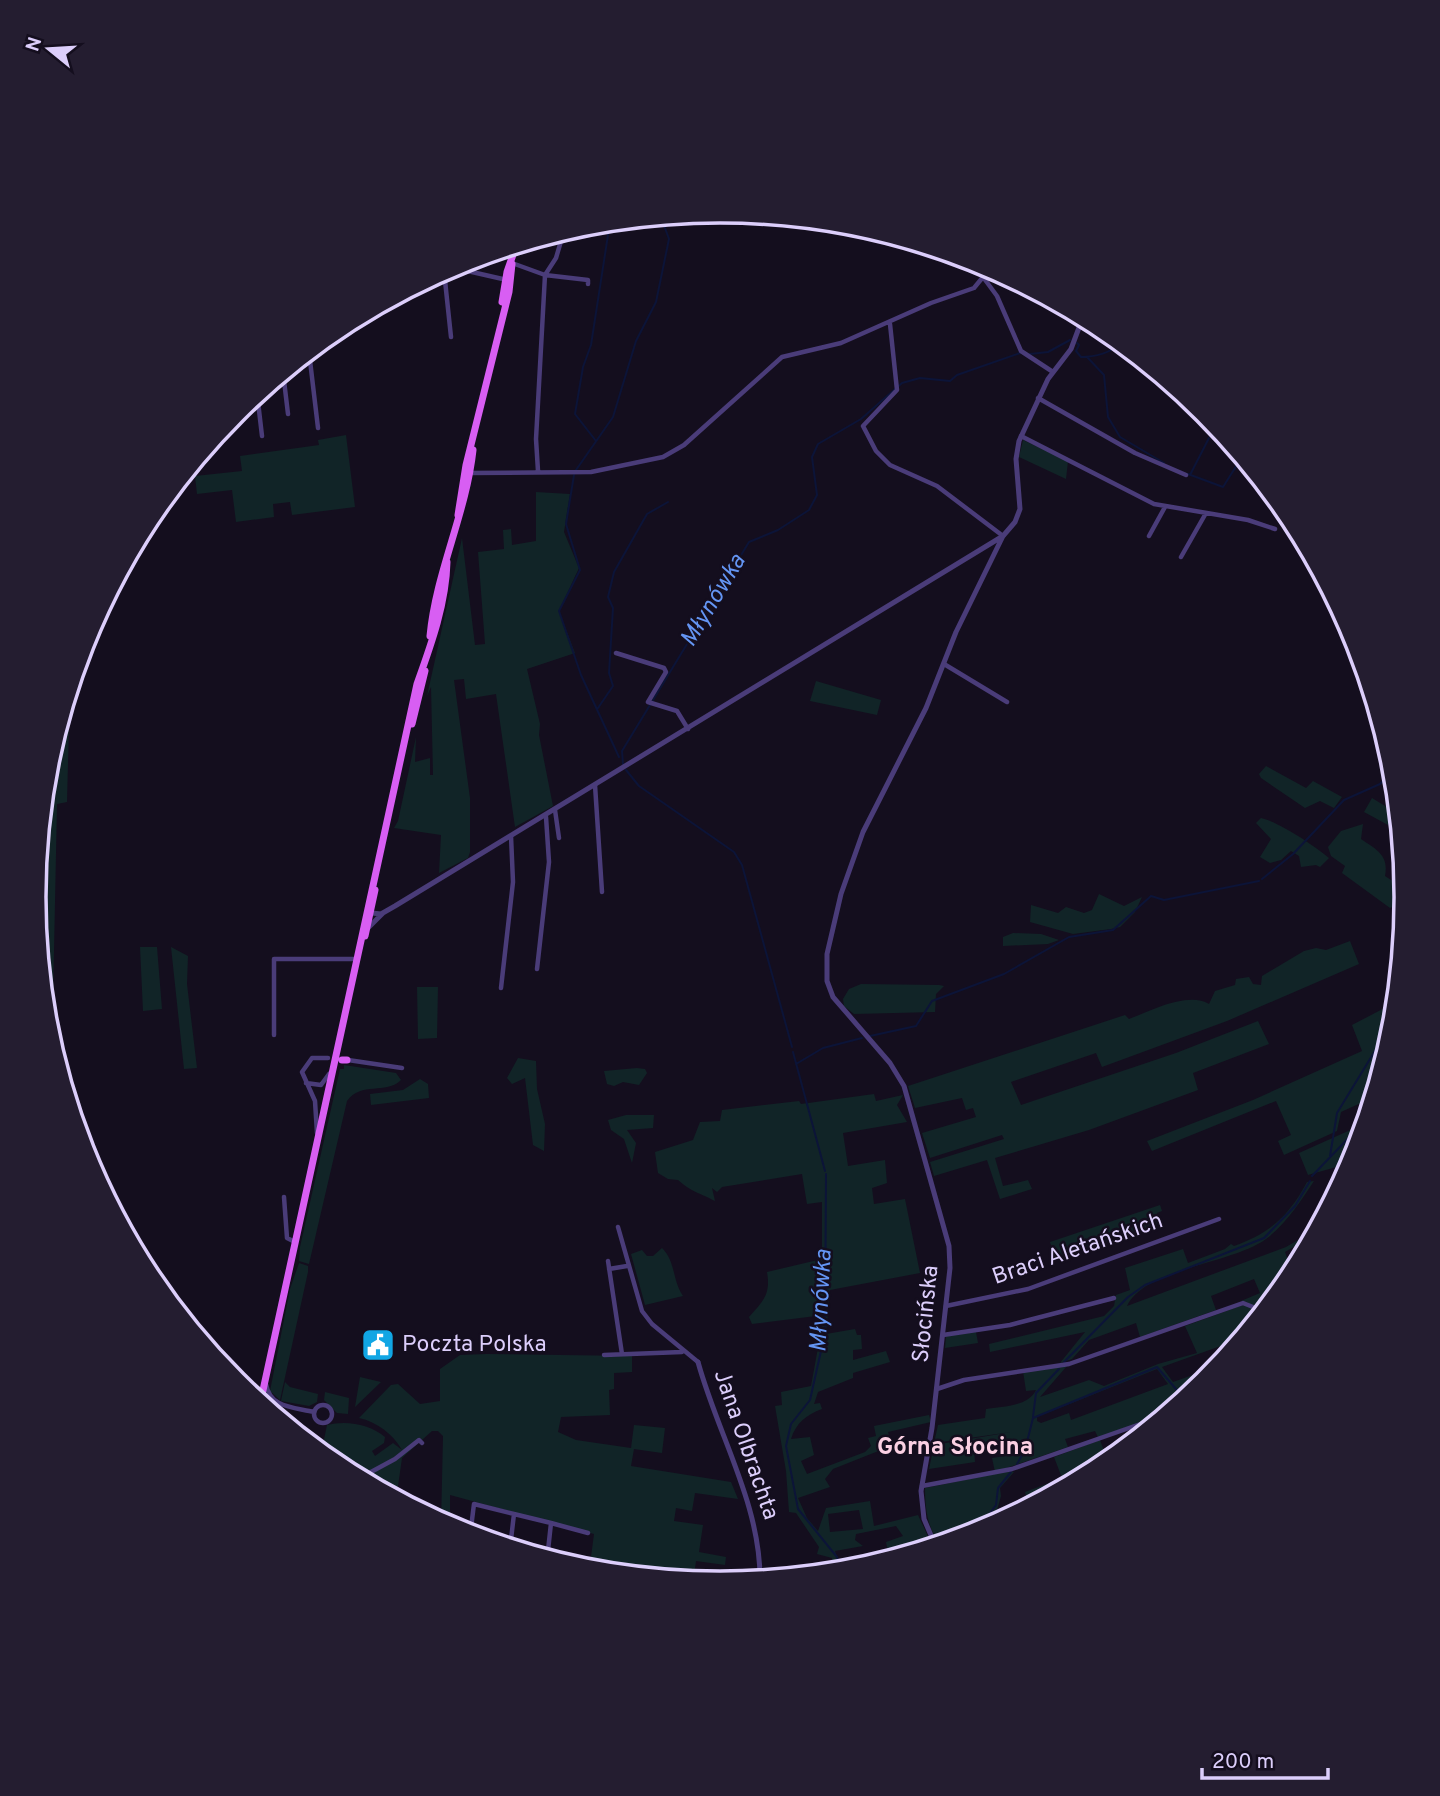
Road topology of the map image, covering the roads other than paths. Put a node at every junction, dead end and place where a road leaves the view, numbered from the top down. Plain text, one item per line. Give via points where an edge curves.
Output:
1 (561, 242) edge
2 (514, 256) edge
3 (512, 263) junction
4 (472, 271) edge
5 (545, 275) junction
6 (983, 277) joint
7 (509, 278) junction
8 (444, 283) edge
9 (588, 284) dead end
10 (502, 313) junction
11 (890, 323) junction
12 (1079, 327) edge
13 (451, 337) dead end
14 (310, 362) edge
15 (1053, 372) junction
16 (284, 383) edge
17 (1038, 398) junction
18 (259, 406) edge
19 (288, 414) dead end
20 (318, 428) dead end
21 (476, 429) junction
22 (262, 436) dead end
23 (1021, 436) junction
24 (538, 471) junction
25 (470, 473) junction
26 (1186, 475) dead end
27 (1165, 507) junction
28 (1206, 513) junction
29 (458, 515) junction
30 (1275, 530) dead end
31 (1003, 536) junction
32 (1149, 536) dead end
33 (1181, 557) dead end
34 (616, 653) dead end
35 (944, 664) junction
36 (1007, 702) dead end
37 (688, 729) junction
38 (595, 785) junction
39 (555, 810) junction
40 (546, 817) junction
41 (511, 836) junction
42 (559, 838) dead end
43 (376, 875) junction
44 (602, 892) dead end
45 (368, 905) junction
46 (372, 913) junction
47 (383, 913) junction
48 (366, 925) junction
49 (358, 960) junction
50 (537, 969) dead end
51 (501, 988) dead end
52 (274, 1035) dead end
53 (328, 1058) dead end
54 (345, 1060) dead end
55 (334, 1064) junction
56 (402, 1068) dead end
57 (306, 1083) junction
58 (318, 1141) junction
59 (284, 1197) dead end
60 (1219, 1219) dead end
61 (618, 1227) dead end
62 (295, 1243) junction
63 (608, 1261) dead end
64 (627, 1266) junction
65 (609, 1269) junction
66 (1114, 1298) dead end
67 (946, 1306) junction
68 (1255, 1309) edge
69 (943, 1335) junction
70 (683, 1352) junction
71 (622, 1354) junction
72 (604, 1355) dead end
73 (698, 1362) joint
74 (265, 1379) junction
75 (937, 1389) junction
76 (262, 1393) edge
77 (277, 1403) junction
78 (274, 1404) edge
79 (314, 1412) junction
80 (1143, 1423) edge
81 (422, 1443) dead end
82 (369, 1473) edge
83 (921, 1486) junction
84 (514, 1514) junction
85 (551, 1523) junction
86 (471, 1525) edge
87 (588, 1534) dead end
88 (511, 1539) edge
89 (932, 1539) edge
90 (548, 1551) edge
91 (760, 1571) edge

1 - 5 street
2 - 3 main road
3 - 5 street
3 - 7 main road
4 - 7 street
5 - 9 street via 588,280
5 - 24 street
6 - 11 street via 974,288
6 - 15 street via 997,296 1021,351
7 - 10 main road
7 - 10 main road
8 - 13 street
10 - 21 main road
11 - 24 street via 842,343 782,357 670,453 622,467
11 - 31 street via 897,390 864,423 879,455 896,469 937,486
12 - 15 street, Słocińska via 1068,354
14 - 20 street
15 - 17 street, Słocińska
16 - 19 street
17 - 23 street, Słocińska
17 - 26 street via 1135,453
18 - 22 street
21 - 25 main road
21 - 29 main road
23 - 27 street
23 - 31 street, Słocińska via 1016,454 1020,509
24 - 25 street
25 - 29 main road
27 - 28 street
27 - 32 street
28 - 30 street
28 - 33 street
29 - 43 main road via 435,600 421,694
31 - 35 street, Słocińska
31 - 37 street
34 - 37 street via 664,668 651,703 677,711
35 - 36 street
35 - 67 street, Słocińska via 863,832 841,894 827,954 827,981 833,997 904,1086 949,1246
37 - 38 street
38 - 39 street
38 - 44 street
39 - 40 street
39 - 42 street
40 - 41 street
40 - 50 street via 549,862
41 - 47 street
41 - 51 street via 513,881
43 - 45 main road
43 - 46 main road
45 - 46 street
45 - 48 main road
46 - 47 street
46 - 48 main road
47 - 48 street
48 - 49 main road
49 - 52 street via 274,959
49 - 55 main road
53 - 57 street via 312,1058 305,1064
54 - 56 street
55 - 57 street via 324,1083
55 - 58 main road
57 - 58 street via 314,1101
58 - 62 main road
59 - 62 street via 287,1238
60 - 67 street, Braci Aletańskich via 1028,1289
61 - 64 street
62 - 74 main road
63 - 65 street
64 - 65 street
64 - 70 street via 642,1311
65 - 71 street
66 - 69 street via 1010,1325
67 - 69 street, Słocińska
68 - 75 street via 1242,1303 1069,1364 964,1380
69 - 75 street, Słocińska
70 - 71 street
70 - 73 street
71 - 72 street
73 - 91 street, Jana Olbrachta via 754,1521
74 - 76 main road
74 - 77 street via 269,1398
75 - 83 street, Słocińska
77 - 78 street
77 - 79 street
79 - 79 street via 316,1420 323,1423 332,1416 332,1410 324,1405
80 - 83 street via 1012,1469
81 - 82 street via 419,1440
83 - 89 street, Słocińska via 923,1519
84 - 85 street
84 - 86 street via 474,1504
84 - 88 street
85 - 87 street
85 - 90 street

